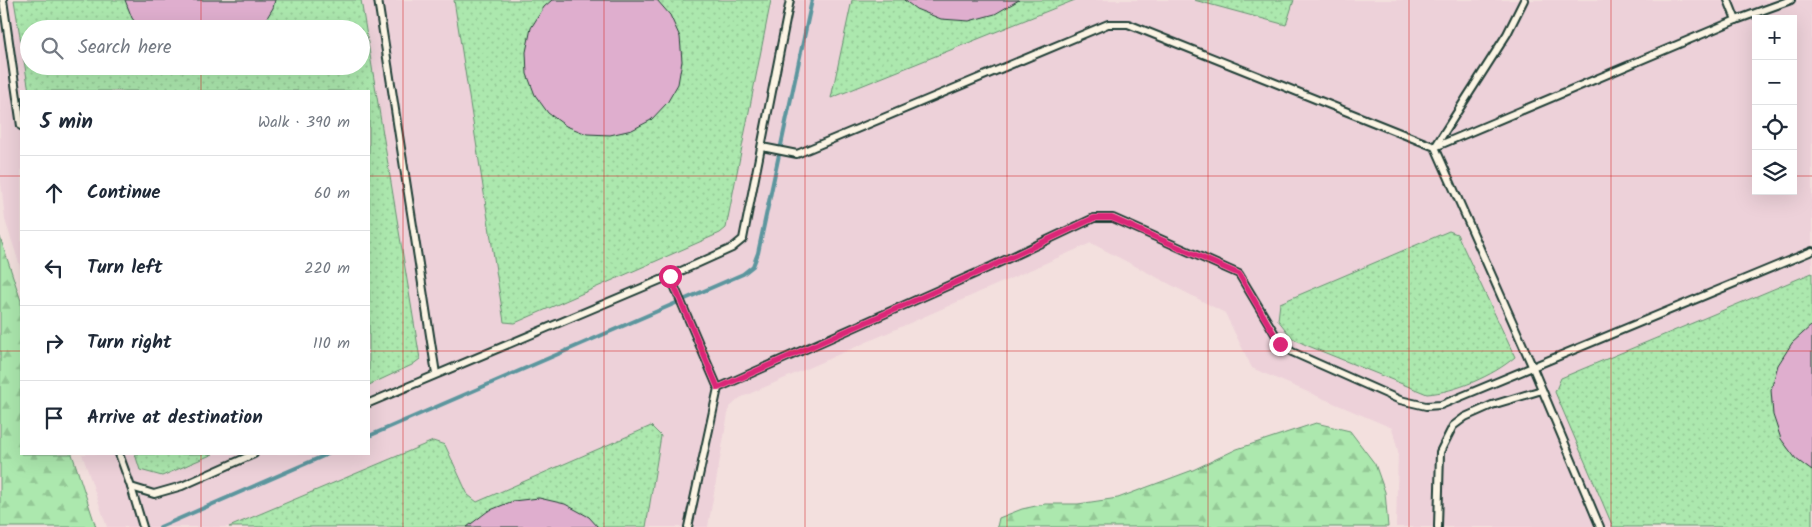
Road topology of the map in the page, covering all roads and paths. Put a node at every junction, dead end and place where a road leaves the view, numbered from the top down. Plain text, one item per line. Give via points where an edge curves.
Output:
1 (3, 0) edge
2 (378, 0) edge
3 (790, 0) edge
4 (1524, 0) edge
5 (1728, 0) edge
6 (1791, 0) edge
7 (1736, 20) junction
8 (20, 119) edge
9 (1435, 146) junction
10 (762, 147) junction
11 (1812, 251) edge
12 (670, 276) junction
13 (1533, 368) junction
14 (436, 374) junction
15 (718, 388) junction
16 (1542, 390) junction
17 (370, 403) edge
18 (119, 455) edge
19 (252, 455) edge
20 (131, 487) junction
21 (143, 527) edge
22 (688, 527) edge
23 (1438, 527) edge
24 (1600, 527) edge

1 - 8 lane
2 - 14 lane
3 - 10 lane
4 - 9 lane via 1507,34
5 - 7 lane
6 - 7 lane
7 - 9 lane
9 - 10 lane via 1128,24 1108,24 797,154
9 - 13 lane
10 - 12 lane via 743,239 732,248
11 - 13 lane
12 - 14 lane
12 - 15 lane
13 - 15 lane via 1441,406 1400,400 1280,344 1239,274 1112,218 1094,218
13 - 16 lane
14 - 17 lane
15 - 22 lane
16 - 23 lane via 1492,405 1453,426 1440,452
16 - 24 lane
18 - 20 lane
19 - 20 lane via 182,486 154,494
20 - 21 lane

